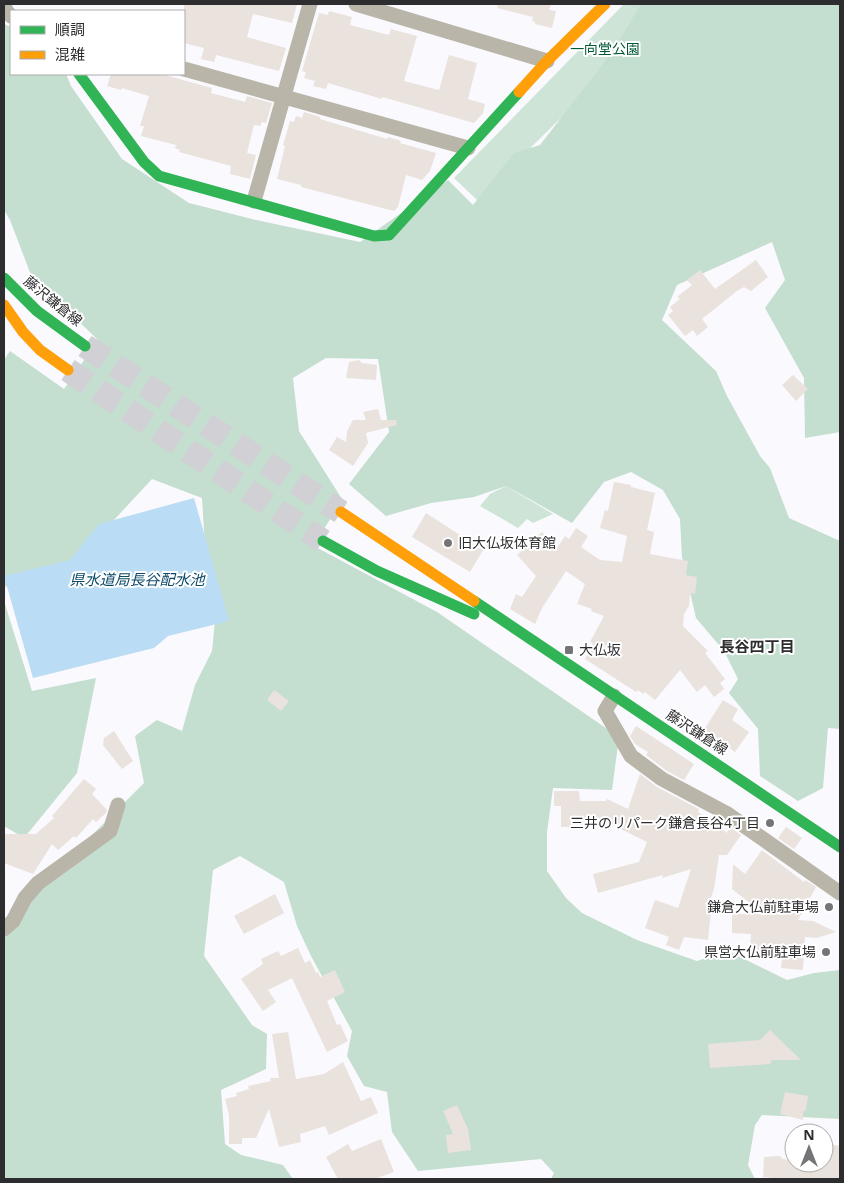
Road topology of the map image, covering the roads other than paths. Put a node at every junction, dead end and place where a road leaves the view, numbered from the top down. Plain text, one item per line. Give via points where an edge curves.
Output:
1 (310, 4) edge
2 (356, 4) edge
3 (605, 4) edge
4 (548, 61) junction
5 (185, 69) edge
6 (80, 75) edge
7 (284, 96) junction
8 (468, 148) junction
9 (254, 201) junction
10 (4, 278) edge
11 (4, 305) edge
12 (85, 346) tunnel mouth
13 (68, 370) tunnel mouth
14 (341, 512) tunnel mouth
15 (323, 541) tunnel mouth
16 (537, 643) junction
17 (614, 696) junction
18 (118, 805) dead end
19 (840, 847) edge
20 (840, 893) edge
21 (4, 929) edge

1 - 7 street
2 - 4 street
3 - 4 main road
4 - 8 main road
5 - 7 street
6 - 9 main road via 144,162 159,176
7 - 8 street
7 - 9 street
8 - 9 main road via 389,235 374,236
10 - 12 main road, 藤沢鎌倉線 via 37,311
11 - 13 main road via 40,350
14 - 16 main road, 藤沢鎌倉線
15 - 16 main road, 藤沢鎌倉線 via 377,571
16 - 17 main road, 藤沢鎌倉線
17 - 19 main road, 藤沢鎌倉線
17 - 20 street via 605,711 631,756 662,779 726,813
18 - 21 street via 110,830 38,883

